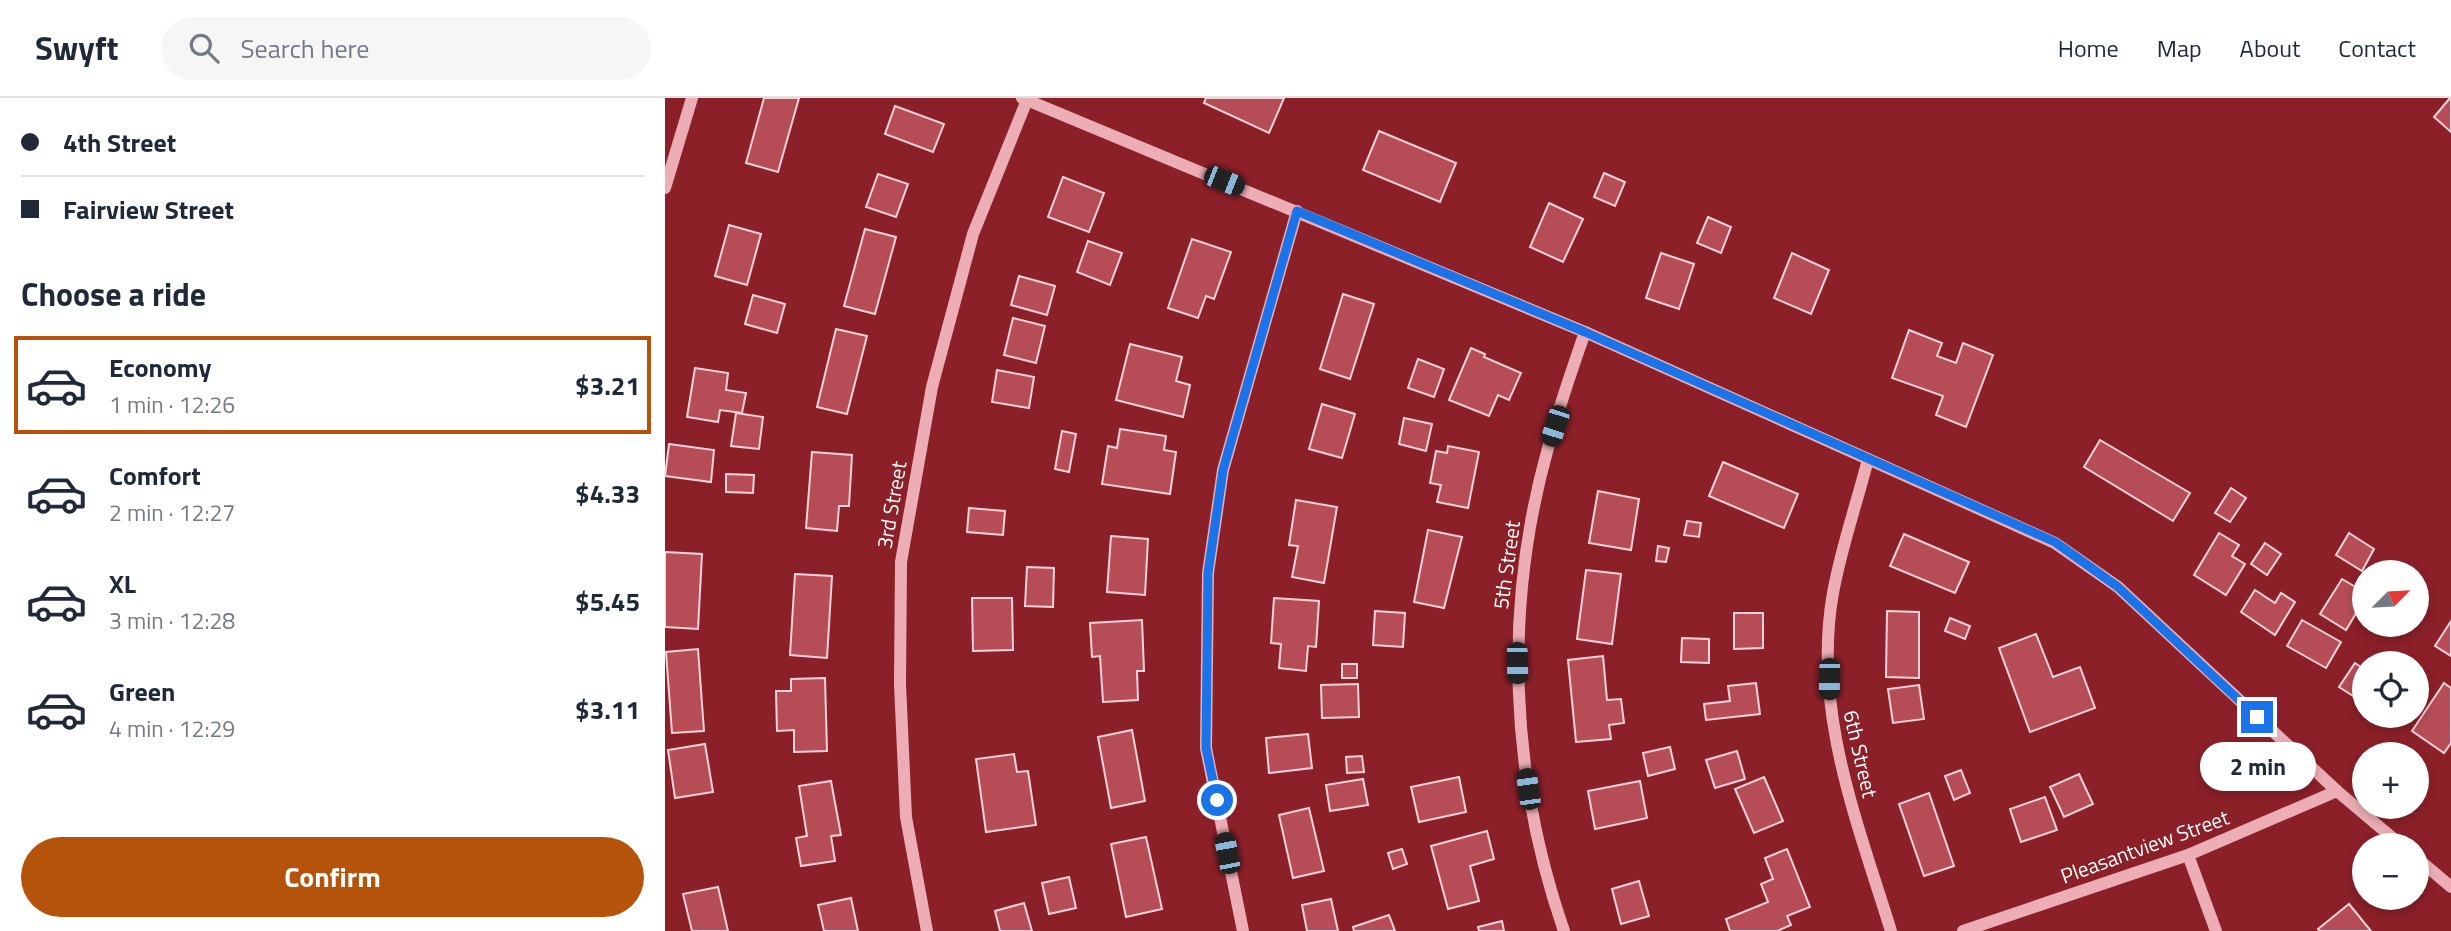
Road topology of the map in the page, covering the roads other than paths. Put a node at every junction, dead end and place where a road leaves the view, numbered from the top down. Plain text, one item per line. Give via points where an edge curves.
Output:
1 (692, 98) edge
2 (1025, 99) edge
3 (665, 188) edge
4 (1297, 211) junction
5 (1585, 332) junction
6 (1868, 459) junction
7 (2337, 791) junction
8 (2387, 833) edge
9 (2188, 855) junction
10 (2429, 867) edge
11 (2450, 882) edge
12 (927, 931) edge
13 (1243, 931) edge
14 (1564, 931) edge
15 (1891, 931) edge
16 (1963, 931) edge
17 (2216, 931) edge

1 - 3 street
2 - 4 street
2 - 12 street, 3rd Street via 970,247 932,387 901,562 899,684 906,817
4 - 5 street
4 - 13 street via 1223,470 1208,573 1206,748
5 - 6 street
5 - 14 street, 5th Street via 1547,450 1525,558 1517,637 1518,715 1532,813
6 - 7 street via 2055,542 2118,587
6 - 15 street, 6th Street via 1833,594 1829,706 1842,774
7 - 8 street
7 - 9 street, Pleasantview Street
9 - 16 street, Pleasantview Street
9 - 17 street
10 - 11 street

